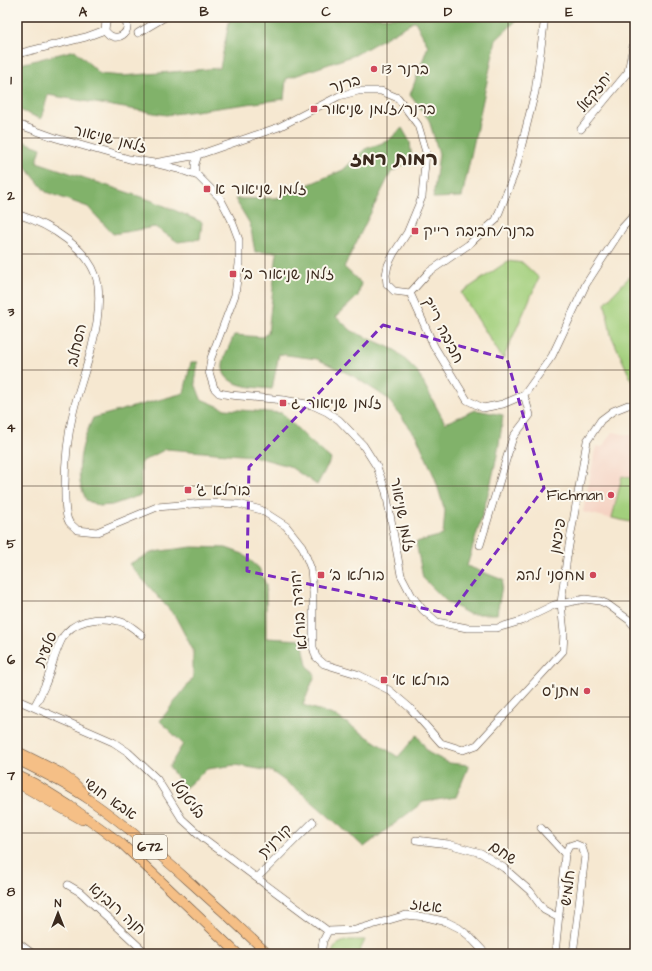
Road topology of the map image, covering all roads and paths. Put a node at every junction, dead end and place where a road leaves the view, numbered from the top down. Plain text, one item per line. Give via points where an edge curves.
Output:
1 (110, 17) edge
2 (135, 17) edge
3 (165, 17) edge
4 (545, 17) edge
5 (124, 20) edge
6 (105, 30) junction
7 (138, 33) dead end
8 (635, 36) edge
9 (17, 54) edge
10 (632, 73) edge
11 (17, 124) edge
12 (581, 130) dead end
13 (198, 155) junction
14 (154, 163) junction
15 (198, 176) junction
16 (17, 214) edge
17 (635, 214) edge
18 (410, 293) junction
19 (524, 395) junction
20 (635, 404) edge
21 (68, 521) joint
22 (480, 545) dead end
23 (561, 603) junction
24 (635, 626) edge
25 (142, 635) dead end
26 (17, 700) edge
27 (34, 707) junction
28 (17, 751) edge
29 (17, 760) edge
30 (17, 774) edge
31 (17, 783) edge
32 (90, 800) junction
33 (313, 822) dead end
34 (541, 828) dead end
35 (416, 840) dead end
36 (120, 843) junction
37 (565, 854) junction
38 (257, 878) junction
39 (68, 885) dead end
40 (558, 918) junction
41 (328, 931) junction
42 (17, 942) edge
43 (33, 954) edge
44 (147, 954) edge
45 (238, 954) edge
46 (268, 954) edge
47 (321, 954) edge
48 (486, 954) edge
49 (555, 954) edge
50 (573, 954) edge

1 - 6 street via 106,21
2 - 5 street
3 - 7 street
4 - 18 street, חביבה רייך via 535,92 515,172 496,220 468,245 430,272
5 - 6 street via 127,26 120,37 110,36
6 - 9 street
8 - 10 street, יחזקאל
10 - 12 street, יחזקאל
11 - 14 street, זלמן שניאור via 129,159
13 - 14 street, ברנר
13 - 15 street via 194,168
13 - 18 street, ברנר via 278,128 339,96 358,91 380,91 398,98 418,125 426,152 422,197 386,275 387,284 394,291
14 - 15 street, זלמן שניאור
15 - 23 street, זלמן שניאור via 220,198 239,240 240,264 235,295 211,358 209,372 214,388 219,393 230,395 312,405 327,412 344,425 363,446 383,480 400,575 423,610 437,622 468,628 497,628 521,621
16 - 21 street, הסחלב via 53,230 70,241 84,255 98,284 96,326 72,414 65,469
17 - 19 street via 623,227 586,284 552,356
18 - 19 street, חביבה רייך via 434,346 467,400 483,408 503,404
19 - 22 street via 530,415 513,437
20 - 23 street, פיכמן via 613,411 601,420 587,441
21 - 23 street, יהודה בורלא via 77,530 97,532 157,507 204,503 239,504 261,510 286,526 302,546 311,569 313,642 316,657 324,664 357,674 389,690 410,708 441,743 463,750 477,745 563,651
23 - 24 street, זלמן שניאור via 585,599 600,601 613,607
25 - 27 street, סלעית via 128,625 100,619 85,621 74,627 65,634 46,685
26 - 27 street, בליטנטל
27 - 38 street, בליטנטל via 113,742 128,752 157,779 182,819
28 - 32 main road via 64,775
29 - 32 main road, אבא חושי / 672
30 - 36 main road, אבא חושי / 672 via 69,804
31 - 36 main road
32 - 46 main road, אבא חושי / 672 via 163,858
33 - 38 street, קורנית
34 - 37 street, חלמיש
35 - 40 street, שחם via 448,844 481,853 504,868 530,891 544,910
36 - 45 main road, אבא חושי / 672
37 - 40 street, חלמיש
37 - 50 street, חלמיש via 569,846 575,844 582,847 585,856
38 - 41 street, בליטנטל
39 - 44 street, חנה רובינא via 80,892
40 - 49 street, חלמיש
41 - 47 street
41 - 48 street, אגוז via 355,930 406,915 426,916 459,928
42 - 43 street

